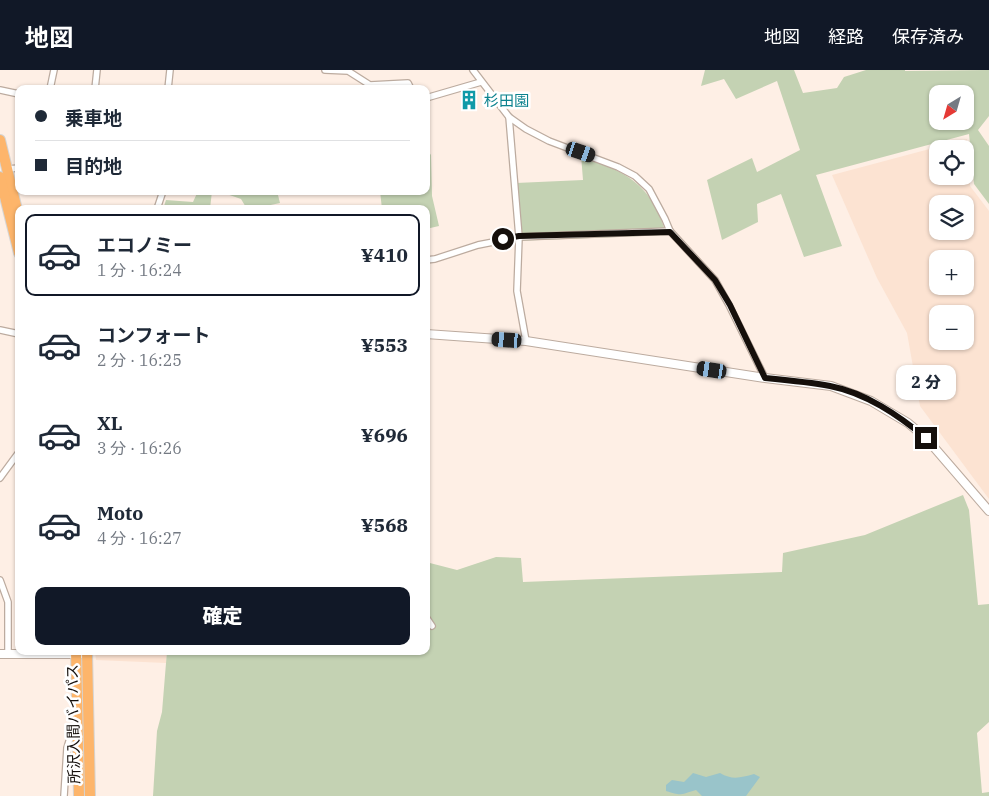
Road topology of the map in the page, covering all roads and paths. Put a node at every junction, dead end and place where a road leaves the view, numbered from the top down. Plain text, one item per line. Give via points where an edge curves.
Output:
1 (54, 70) edge
2 (98, 70) edge
3 (170, 70) edge
4 (325, 70) edge
5 (473, 70) edge
6 (481, 82) junction
7 (51, 85) edge
8 (96, 85) edge
9 (168, 85) edge
10 (409, 85) edge
11 (0, 90) edge
12 (15, 93) edge
13 (430, 97) edge
14 (509, 117) junction
15 (0, 140) edge
16 (4, 173) edge
17 (15, 206) edge
18 (15, 232) edge
19 (670, 232) junction
20 (519, 236) junction
21 (430, 260) edge
22 (0, 330) edge
23 (15, 333) edge
24 (430, 334) edge
25 (526, 342) junction
26 (765, 378) junction
27 (15, 457) edge
28 (0, 478) edge
29 (989, 511) edge
30 (0, 580) edge
31 (430, 623) edge
32 (432, 626) dead end
33 (4, 654) edge
34 (76, 655) edge
35 (87, 655) edge
36 (77, 736) junction
37 (64, 796) edge
38 (79, 796) edge
39 (90, 796) edge

1 - 7 street
2 - 8 street
3 - 9 street
4 - 10 street via 348,71 370,84
5 - 6 street
6 - 13 street
6 - 14 street
11 - 12 street
14 - 19 street via 549,140 634,176 649,189
14 - 20 street
15 - 16 highway
16 - 17 highway
16 - 18 highway
19 - 20 street
19 - 26 street via 715,280
20 - 21 street
20 - 25 street via 517,291
22 - 23 street
24 - 25 street
25 - 26 street
26 - 29 street via 831,386 890,411 926,438
27 - 28 street
30 - 33 street via 8,602
31 - 32 street
34 - 36 highway, 所沢入間バイパス
35 - 39 highway, 所沢入間バイパス
36 - 37 street via 70,738
36 - 38 highway, 所沢入間バイパス

